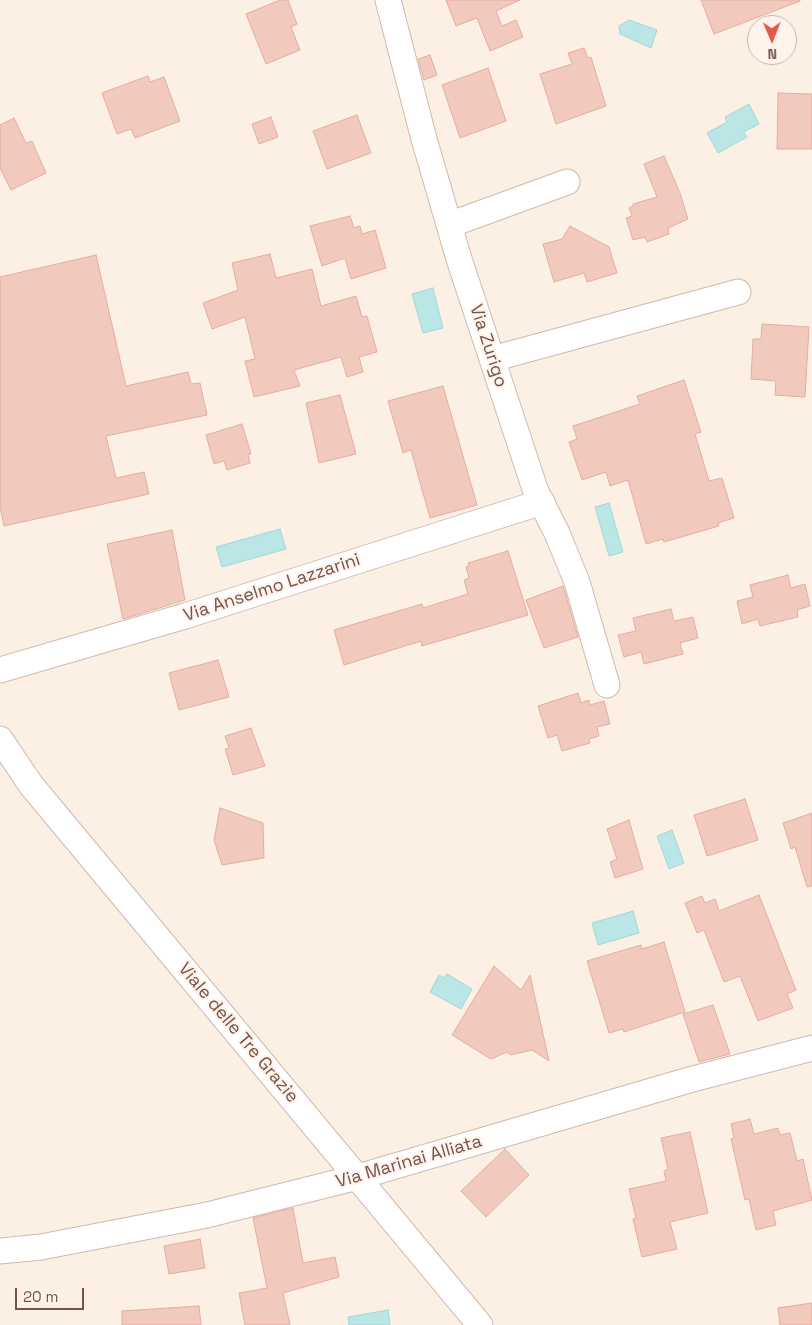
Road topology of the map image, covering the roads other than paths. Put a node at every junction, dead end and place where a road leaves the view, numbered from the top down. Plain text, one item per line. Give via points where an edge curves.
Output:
1 (388, 0) edge
2 (567, 182) dead end
3 (449, 225) junction
4 (738, 292) dead end
5 (492, 359) junction
6 (542, 502) junction
7 (0, 670) edge
8 (607, 685) dead end
9 (0, 739) edge
10 (812, 1048) edge
11 (358, 1177) junction
12 (0, 1251) edge
13 (480, 1325) edge

1 - 3 street, Via Zurigo
2 - 3 street
3 - 5 street, Via Zurigo
4 - 5 street
5 - 6 street, Via Zurigo
6 - 7 street, Via Anselmo Lazzarini via 185,616
6 - 8 street, Via Zurigo via 577,582
9 - 11 street, Viale delle Tre Grazie via 31,785
10 - 11 street, Via Marinai Alliata via 689,1080
11 - 12 street, Via Marinai Alliata via 207,1215 41,1247
11 - 13 street, Viale delle Tre Grazie

